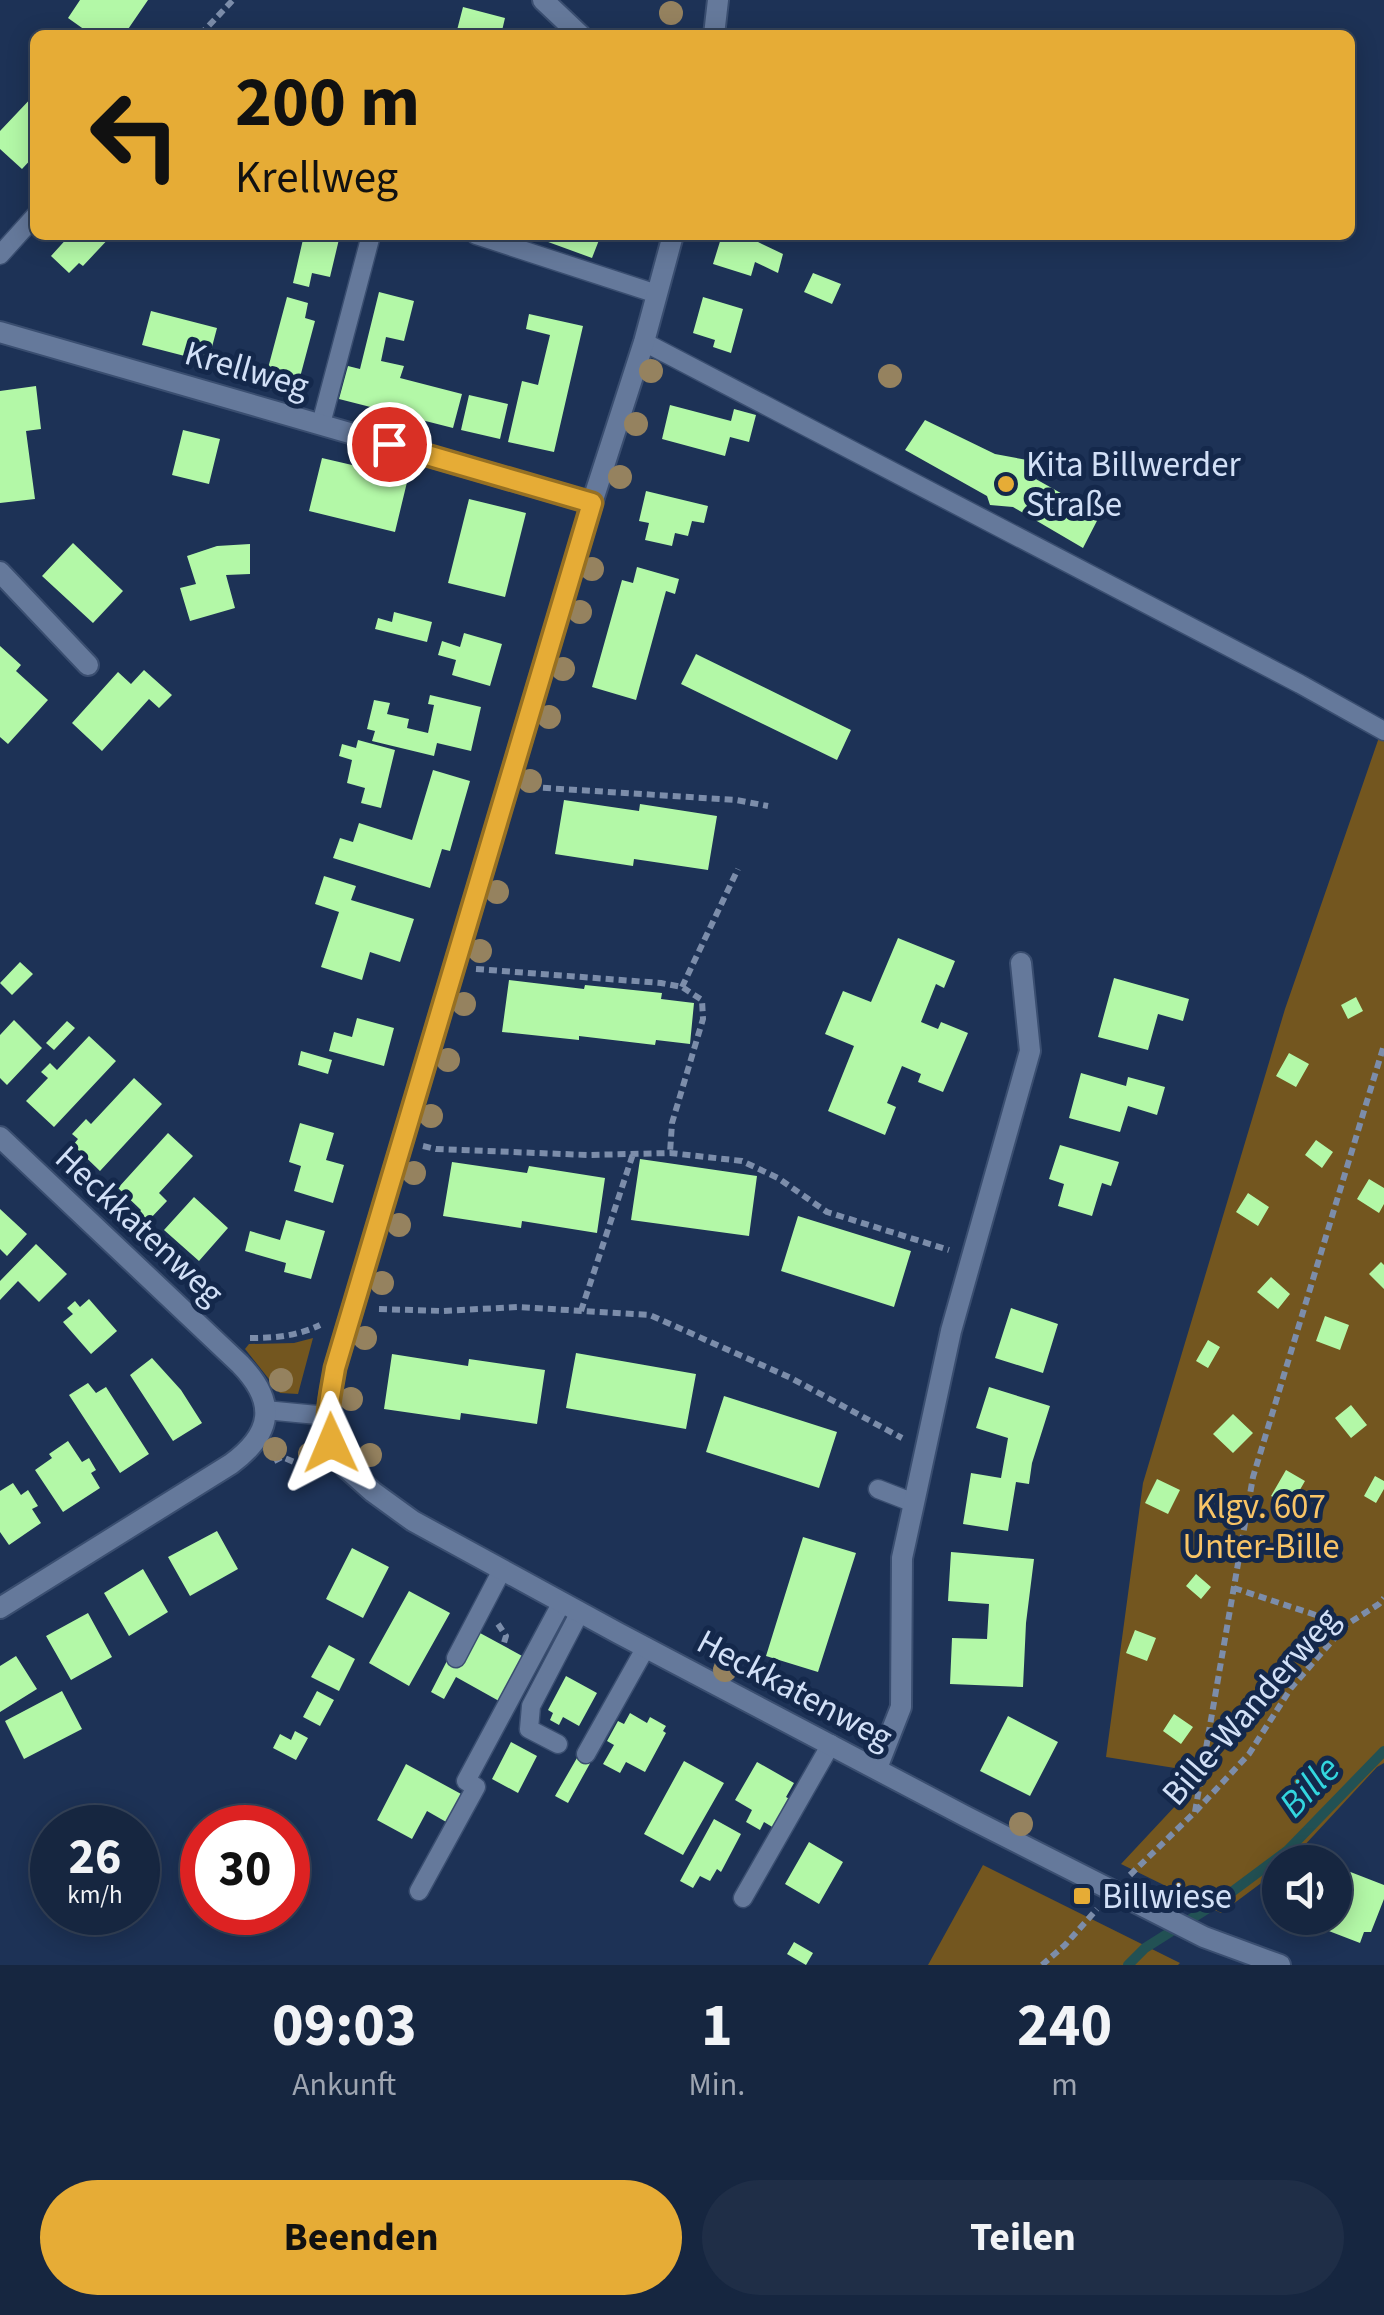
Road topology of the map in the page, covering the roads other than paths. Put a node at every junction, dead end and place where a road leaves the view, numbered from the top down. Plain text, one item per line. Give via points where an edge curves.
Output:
1 (543, 0) edge
2 (718, 0) edge
3 (575, 30) edge
4 (715, 30) edge
5 (30, 222) edge
6 (371, 240) edge
7 (491, 240) edge
8 (672, 240) edge
9 (0, 255) edge
10 (658, 294) junction
11 (0, 332) edge
12 (644, 342) junction
13 (321, 424) junction
14 (592, 503) junction
15 (0, 572) edge
16 (88, 665) dead end
17 (1384, 731) edge
18 (1021, 963) dead end
19 (0, 1137) edge
20 (265, 1410) junction
21 (328, 1416) junction
22 (878, 1489) dead end
23 (914, 1502) junction
24 (502, 1570) junction
25 (571, 1607) junction
26 (0, 1608) edge
27 (646, 1648) junction
28 (456, 1658) dead end
29 (558, 1744) dead end
30 (831, 1744) junction
31 (586, 1754) dead end
32 (878, 1768) junction
33 (419, 1891) dead end
34 (744, 1898) dead end
35 (1280, 1965) edge

1 - 3 street
2 - 4 street
5 - 9 lane
6 - 13 lane
7 - 10 lane
8 - 10 street
10 - 12 street
11 - 13 street, Krellweg
12 - 14 street
12 - 17 lane
13 - 14 street, Krellweg
14 - 21 street via 335,1368
15 - 16 street
18 - 23 street via 1030,1051 951,1331
19 - 20 street, Heckkatenweg via 246,1371
20 - 21 lane
20 - 26 street via 256,1442 231,1464
21 - 24 street, Heckkatenweg via 331,1443 346,1468 413,1521
22 - 23 lane
23 - 32 street via 902,1558 901,1706
24 - 25 street, Heckkatenweg
24 - 28 lane
25 - 27 street, Heckkatenweg
25 - 29 lane via 531,1706 529,1729
25 - 33 lane via 466,1781 476,1787
27 - 30 street, Heckkatenweg
27 - 31 lane
30 - 32 street, Heckkatenweg
30 - 34 lane
32 - 35 street, Heckkatenweg via 1204,1937

